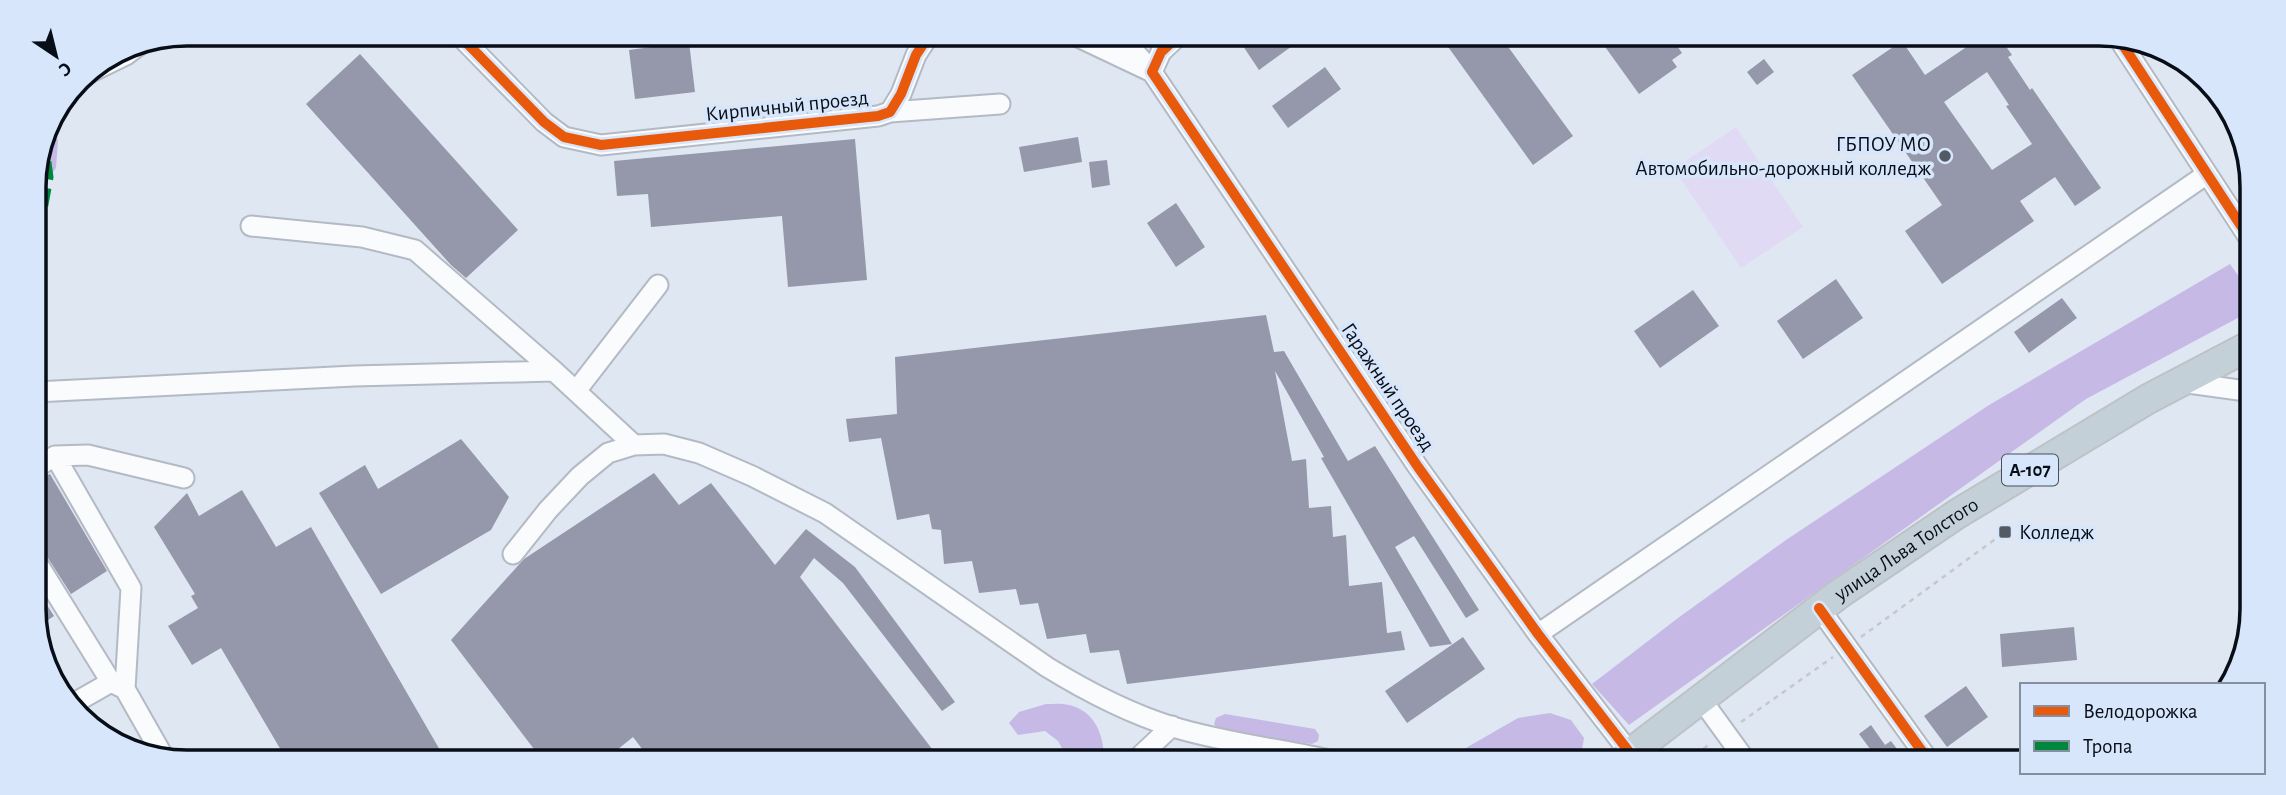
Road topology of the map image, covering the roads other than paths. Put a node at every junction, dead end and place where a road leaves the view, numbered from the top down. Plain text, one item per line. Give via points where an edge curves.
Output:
1 (470, 46) edge
2 (922, 46) edge
3 (1097, 46) edge
4 (1130, 46) edge
5 (1167, 46) edge
6 (2126, 48) edge
7 (1152, 72) junction
8 (1000, 104) dead end
9 (890, 112) junction
10 (2207, 174) junction
11 (2240, 224) edge
12 (251, 226) dead end
13 (658, 285) dead end
14 (2240, 351) edge
15 (554, 371) junction
16 (2180, 382) junction
17 (2240, 390) edge
18 (46, 391) edge
19 (576, 391) junction
20 (634, 445) junction
21 (55, 456) junction
22 (46, 461) edge
23 (184, 478) dead end
24 (513, 554) dead end
25 (46, 576) edge
26 (1819, 608) junction
27 (1538, 634) junction
28 (118, 686) junction
29 (1701, 699) junction
30 (80, 702) edge
31 (1172, 726) junction
32 (156, 746) edge
33 (1273, 749) edge
34 (1620, 749) edge
35 (1635, 749) edge
36 (1737, 749) edge
37 (1920, 749) edge
38 (1147, 750) edge

1 - 9 street, Кирпичный проезд via 544,122 564,136 601,145
2 - 9 street, Кирпичный проезд
3 - 7 street
4 - 7 street, Гаражный проезд
5 - 7 street
6 - 10 street
7 - 27 street, Гаражный проезд via 1418,467
8 - 9 street
10 - 11 street
10 - 27 street
12 - 15 street via 362,237 415,250
13 - 19 street
14 - 16 highway, улица Льва Толстого / А-107
15 - 18 street
15 - 19 street
16 - 17 street
16 - 26 highway, улица Льва Толстого / А-107 via 1956,514
19 - 20 street
20 - 24 street via 608,453 580,476
20 - 31 street via 664,444 699,453 825,513 1084,690
21 - 22 street
21 - 23 street via 88,455
21 - 28 street via 131,588
25 - 28 street
26 - 29 highway, улица Льва Толстого / А-107
26 - 37 street
27 - 34 street, Гаражный проезд
28 - 30 street
28 - 32 street
29 - 35 highway, улица Льва Толстого / А-107
29 - 36 street
31 - 33 street
31 - 38 street

